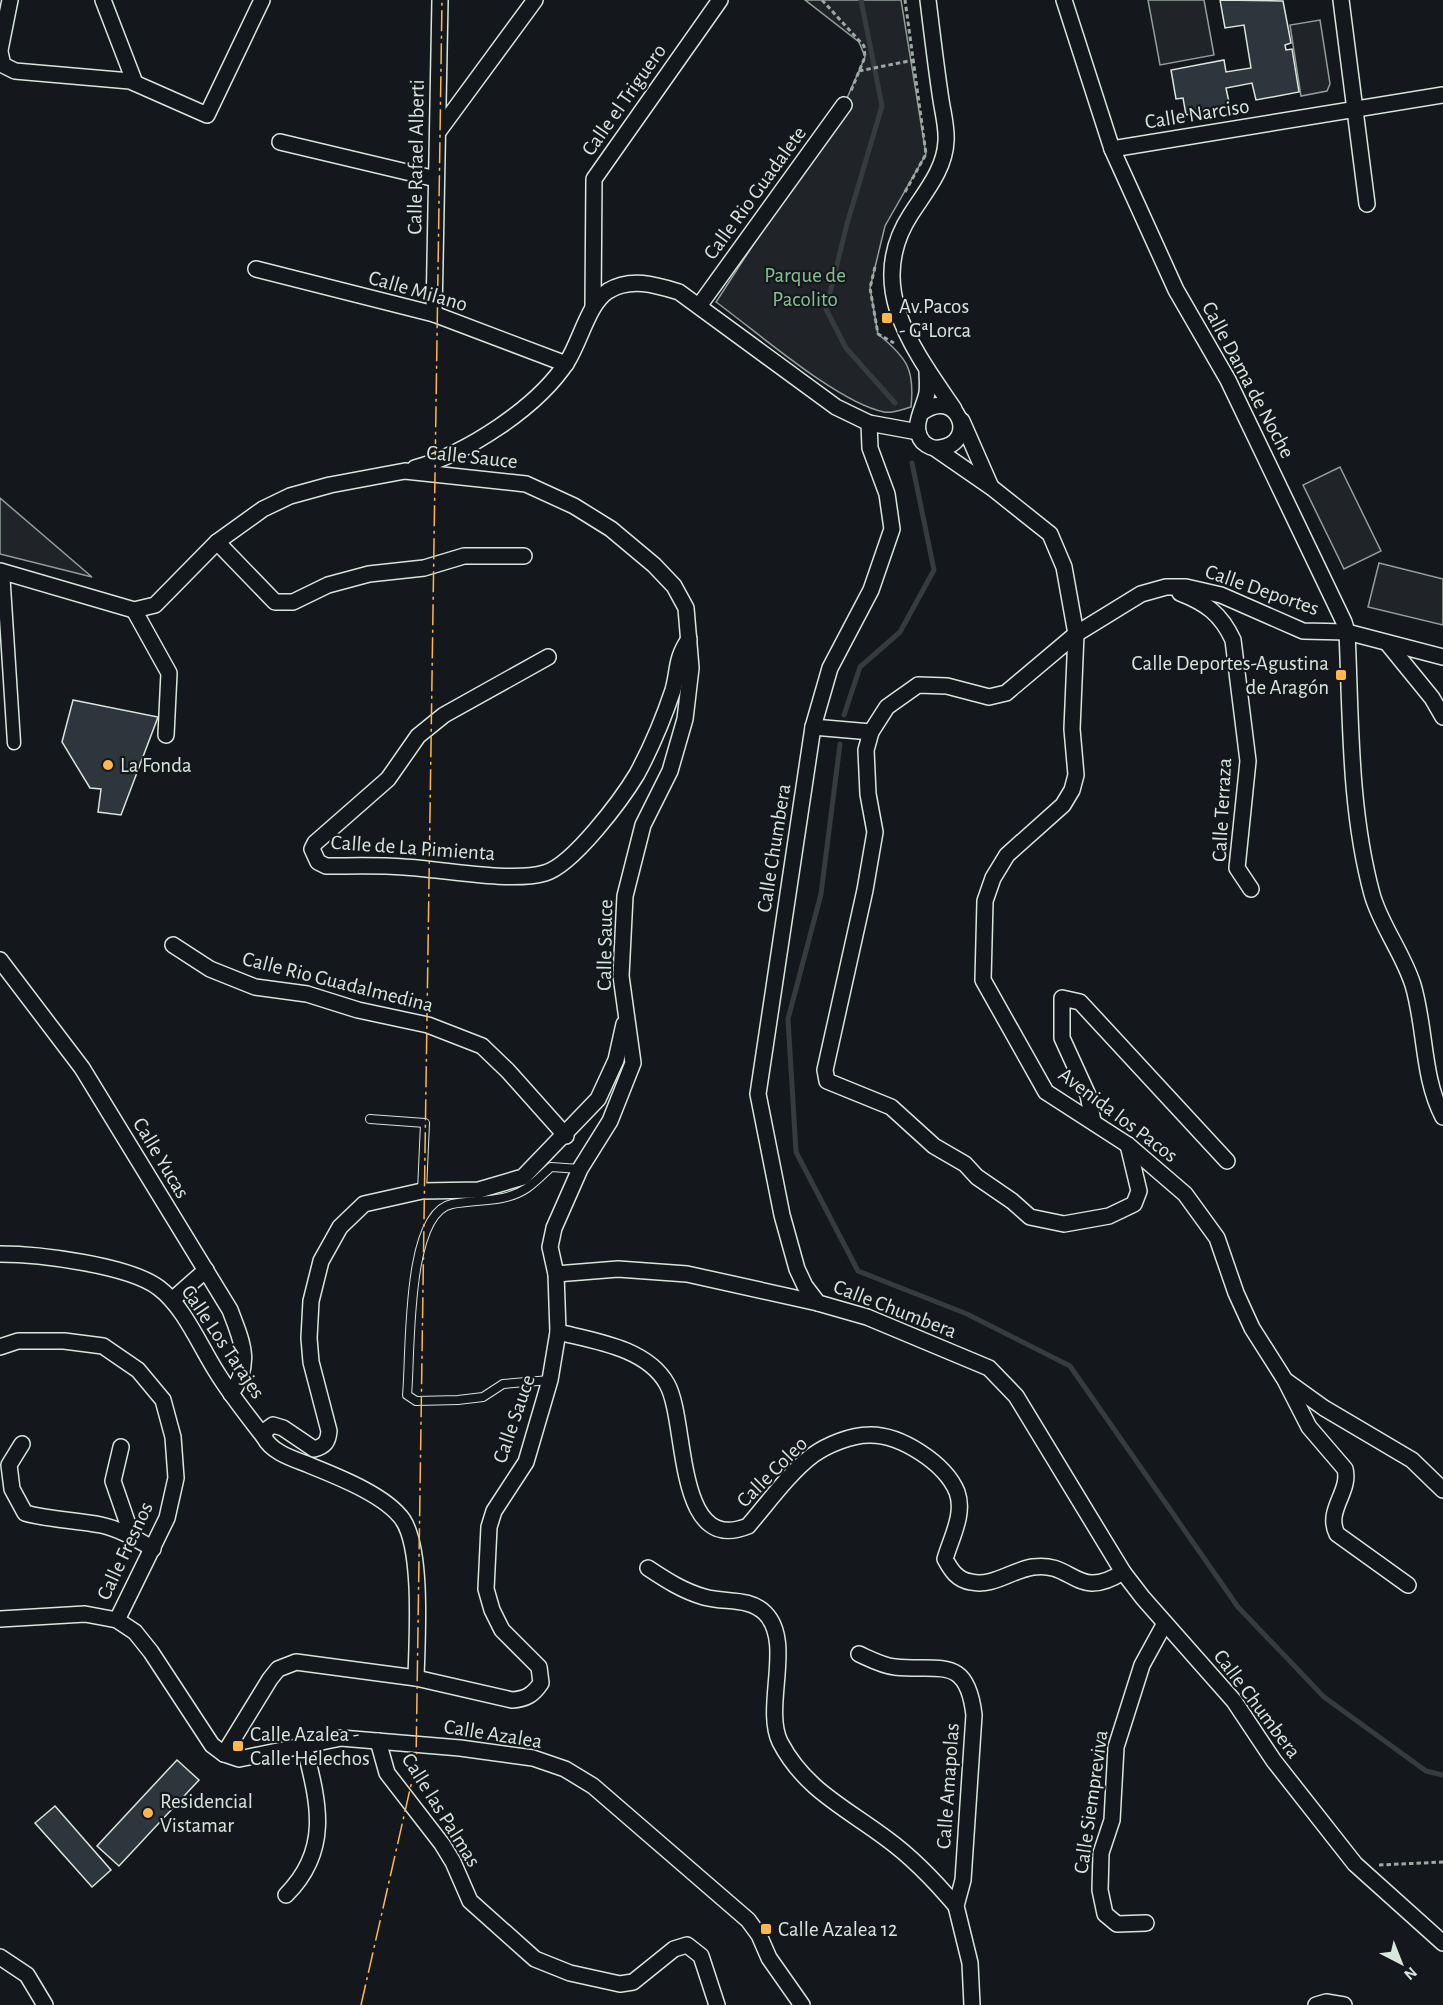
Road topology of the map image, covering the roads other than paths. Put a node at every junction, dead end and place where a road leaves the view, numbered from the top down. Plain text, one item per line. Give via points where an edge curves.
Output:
1 (10, 0) edge
2 (103, 0) edge
3 (262, 0) edge
4 (440, 0) edge
5 (535, 0) edge
6 (720, 0) edge
7 (928, 0) edge
8 (1064, 0) edge
9 (1341, 0) edge
10 (1, 56) edge
11 (135, 83) junction
12 (1443, 95) edge
13 (844, 105) road end
14 (1356, 110) junction
15 (438, 132) junction
16 (280, 142) dead end
17 (1112, 149) junction
18 (436, 180) junction
19 (1367, 204) dead end
20 (256, 269) dead end
21 (593, 306) junction
22 (699, 306) junction
23 (434, 314) junction
24 (566, 364) junction
25 (927, 369) junction
26 (921, 413) junction
27 (957, 414) junction
28 (869, 423) junction
29 (918, 432) junction
30 (936, 449) junction
31 (405, 471) junction
32 (992, 487) junction
33 (217, 542) junction
34 (524, 556) dead end
35 (2, 571) edge
36 (1166, 587) junction
37 (134, 610) junction
38 (1347, 632) junction
39 (1076, 634) junction
40 (689, 639) junction
41 (1388, 644) junction
42 (548, 657) dead end
43 (1443, 657) edge
44 (1443, 717) edge
45 (813, 727) junction
46 (872, 732) junction
47 (166, 735) dead end
48 (14, 743) dead end
49 (1251, 889) dead end
50 (173, 945) dead end
51 (0, 960) edge
52 (626, 1012) junction
53 (1443, 1118) edge
54 (370, 1119) dead end
55 (1093, 1121) junction
56 (566, 1136) junction
57 (1128, 1144) junction
58 (1227, 1161) dead end
59 (580, 1169) junction
60 (422, 1191) junction
61 (0, 1254) edge
62 (206, 1270) junction
63 (556, 1274) junction
64 (172, 1300) junction
65 (818, 1303) junction
66 (558, 1332) junction
67 (0, 1347) edge
68 (550, 1380) junction
69 (1284, 1380) junction
70 (231, 1394) junction
71 (1324, 1408) junction
72 (1309, 1427) junction
73 (264, 1437) junction
74 (22, 1444) dead end
75 (121, 1447) dead end
76 (1443, 1490) edge
77 (132, 1536) junction
78 (153, 1549) junction
79 (648, 1568) dead end
80 (1123, 1572) junction
81 (1408, 1586) dead end
82 (0, 1619) edge
83 (117, 1620) junction
84 (1165, 1623) junction
85 (859, 1654) dead end
86 (416, 1678) junction
87 (378, 1741) junction
88 (304, 1744) junction
89 (224, 1754) junction
90 (286, 1895) dead end
91 (956, 1906) junction
92 (1146, 1923) dead end
93 (1443, 1943) edge
94 (0, 1957) edge
95 (45, 2005) edge
96 (717, 2005) edge
97 (802, 2005) edge
98 (972, 2005) edge
99 (1316, 2005) edge
100 (1344, 2005) edge

1 - 10 street
2 - 11 street
3 - 11 street via 207,114
4 - 15 street, Calle Rafael Alberti
5 - 15 street
6 - 21 street, Calle el Triguero via 594,178
7 - 25 street, Avenida los Pacos via 946,141 939,171 898,233 891,265 891,294
8 - 17 street
9 - 14 street
10 - 11 street via 15,71
12 - 14 street, Calle Narciso
13 - 22 street, Calle Rio Guadalete
14 - 17 street, Calle Narciso
14 - 19 street
15 - 18 street, Calle Rafael Alberti
16 - 18 street
17 - 38 street, Calle Dama de Noche via 1176,290 1228,380 1340,610
18 - 23 street, Calle Rafael Alberti
20 - 23 street, Calle Milano
21 - 22 street via 607,292 624,284 653,284 679,292
21 - 24 street via 582,337
22 - 28 street via 836,407
23 - 24 street, Calle Milano
24 - 31 street via 488,435 463,451
25 - 26 street via 927,392
25 - 27 street, Avenida los Pacos
26 - 27 street via 931,406 943,405
26 - 29 street
27 - 30 street via 960,435 951,446
27 - 32 street, Avenida los Pacos
28 - 29 street
28 - 45 street, Calle Chumbera via 870,448 887,494 892,529 871,590 830,668
29 - 30 street via 924,443
30 - 32 street, Avenida los Pacos
31 - 33 street, Calle Sauce via 290,496 263,509
31 - 40 street, Calle Sauce via 526,484 574,506 611,529 674,586 686,608
32 - 39 street, Avenida los Pacos via 1050,534 1064,567
33 - 34 street via 275,602 293,602 328,585 369,574 424,568 464,556
33 - 37 street, Calle Sauce via 155,605
35 - 37 street
35 - 48 street
36 - 38 street, Calle Deportes via 1221,595 1303,631
36 - 39 street, Calle Deportes via 1141,594
36 - 49 street, Calle Terraza via 1214,611 1225,622 1233,640 1248,761 1237,868
37 - 47 street via 169,673
38 - 41 street, Calle Deportes
38 - 53 street, Calle Dama de Noche via 1360,849 1373,898 1413,986 1431,1089
39 - 46 street via 1006,693 989,697 947,686 918,685 887,706
39 - 55 street, Avenida los Pacos via 1072,729 1076,775 1072,790 1063,805 1007,855 993,878 985,901 983,980 1046,1092
40 - 42 street, Calle de La Pimienta via 681,651 673,687 636,774 585,844 563,864 545,873 510,876 404,867 326,866 318,862 312,849 315,843 387,779 418,736 444,716
40 - 52 street, Calle Sauce via 691,668 686,719 670,771 644,825 624,896 621,976
41 - 43 street, Calle Deportes
41 - 44 street
45 - 46 street
45 - 65 street, Calle Chumbera via 758,1094 766,1146 794,1258 805,1286
46 - 57 street via 866,750 875,832 866,890 824,1075 831,1084 891,1107 934,1146 965,1164 1030,1217 1064,1224 1109,1216 1134,1204 1139,1191
50 - 56 street, Calle Rio Guadalmedina via 210,969 255,987 308,994 358,1010 428,1024 482,1046
51 - 62 street, Calle Yucas via 82,1068
52 - 56 street via 616,1060 598,1100
52 - 59 street, Calle Sauce via 633,1063 610,1121
54 - 60 lane via 425,1123
55 - 57 street, Avenida los Pacos
55 - 58 street via 1088,1095 1062,1038 1062,998 1080,1002
56 - 60 street via 523,1177 479,1190
57 - 69 street, Avenida los Pacos via 1185,1194 1217,1238 1252,1328
59 - 63 street, Calle Sauce via 554,1228 550,1247
59 - 68 lane via 551,1167 526,1189 498,1199 450,1204 435,1212 414,1274 407,1395 416,1401 458,1400 483,1397 503,1384
60 - 73 street via 364,1204 340,1227 321,1261 311,1301 309,1338 328,1440 315,1449 273,1425
61 - 64 street, Calle Los Tarajes via 78,1261 143,1279
62 - 64 street
62 - 70 street, Calle Yucas via 230,1310 244,1350 242,1378
63 - 65 street via 618,1269 687,1274
63 - 66 street, Calle Sauce
64 - 70 street, Calle Los Tarajes
65 - 80 street, Calle Chumbera via 867,1317 989,1368 1016,1396
66 - 68 street, Calle Sauce
66 - 80 street, Calle Coleo via 633,1354 653,1367 667,1384 687,1478 698,1508 719,1531 734,1532 748,1526 813,1455 844,1440 869,1434 917,1450 936,1463 957,1493 959,1519 945,1559 961,1579 973,1583 1033,1567 1050,1567 1091,1584 1106,1583
67 - 78 street, Calle Fresnos via 18,1341 103,1346 138,1370 163,1400 173,1437 176,1479 167,1518
68 - 86 street, Calle Sauce via 525,1461 494,1511 486,1566 486,1589 492,1610 502,1630 539,1667 541,1683 533,1694 512,1700
69 - 71 street, Avenida los Pacos
69 - 72 street
70 - 73 street, Calle Los Tarajes
71 - 72 street
71 - 76 street, Avenida los Pacos via 1412,1460
72 - 81 street via 1345,1468 1347,1476 1332,1517 1336,1534
73 - 86 street, Calle Los Tarajes via 267,1444 283,1454 361,1488 403,1519 412,1542
74 - 77 street via 9,1465 12,1489 25,1513 102,1525
75 - 77 street via 113,1481
77 - 78 street
78 - 83 street, Calle Fresnos
79 - 91 street via 679,1588 706,1598 747,1602 767,1615 774,1628 777,1656 775,1715 779,1739 790,1760 827,1799 906,1853
80 - 84 street, Calle Chumbera
82 - 83 street via 85,1614
83 - 89 street via 135,1632 151,1652 205,1737
84 - 92 street, Calle Siempreviva via 1142,1665 1116,1747 1112,1820 1101,1853 1100,1890 1105,1914 1118,1924
84 - 93 street, Calle Chumbera via 1234,1701 1274,1761 1355,1864
85 - 91 street, Calle Amapolas via 893,1667 948,1669 971,1692 974,1715 963,1880
86 - 89 street, Calle Sauce via 311,1662 296,1662 278,1669
87 - 88 street, Calle Azalea via 341,1738
87 - 96 street, Calle las Palmas via 387,1773 442,1844 470,1901 535,1959 570,1973 620,1984 633,1982 674,1949 687,1945 701,1956
87 - 97 street, Calle Azalea via 533,1758 583,1780 748,1920
88 - 89 street, Calle Azalea via 239,1759
88 - 90 street via 318,1797 319,1819 314,1856 303,1879
91 - 98 street, Calle Amapolas via 970,1963
94 - 95 street via 27,1975
99 - 100 street

